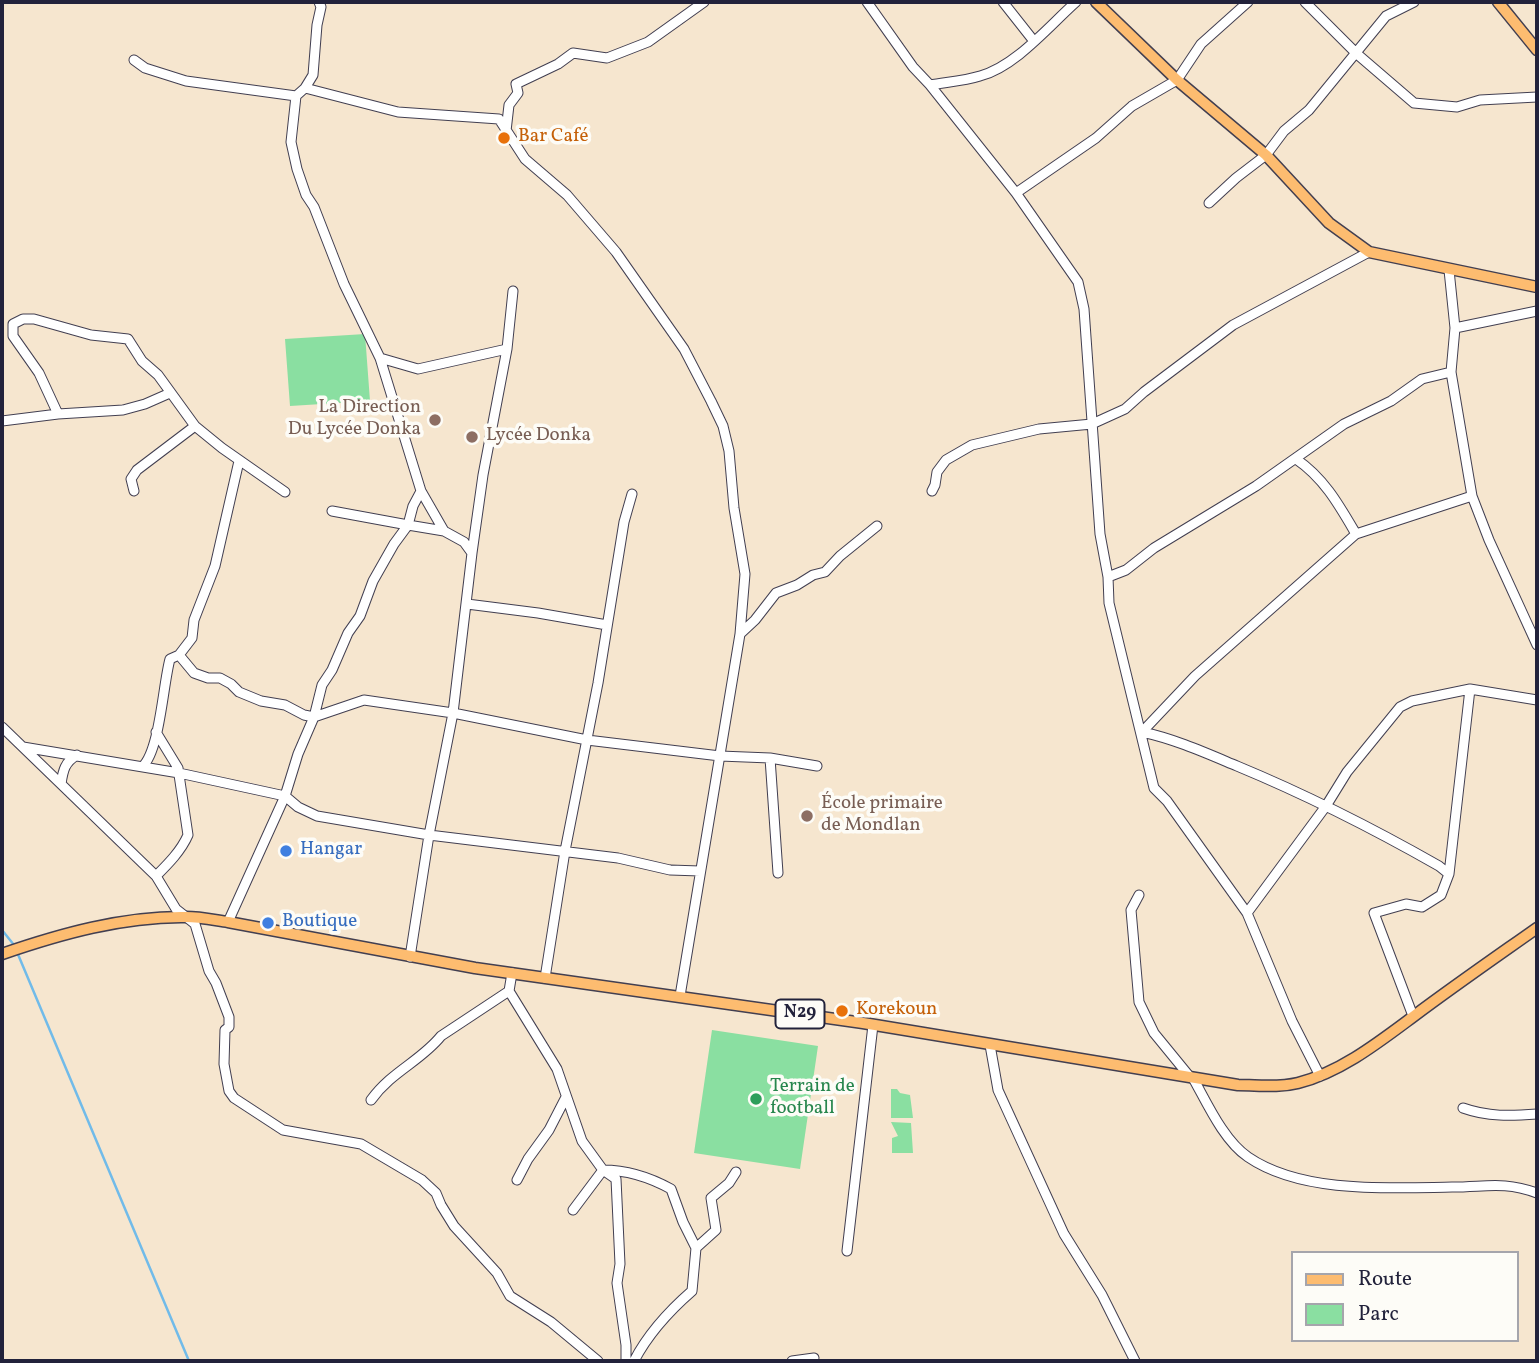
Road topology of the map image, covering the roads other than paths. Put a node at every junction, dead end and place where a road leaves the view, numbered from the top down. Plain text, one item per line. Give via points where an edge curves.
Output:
1 (319, 2) edge
2 (704, 2) edge
3 (867, 2) edge
4 (1003, 2) edge
5 (1076, 2) edge
6 (1096, 2) edge
7 (1248, 2) edge
8 (1305, 2) edge
9 (1414, 2) edge
10 (1498, 2) edge
11 (1034, 40) junction
12 (1537, 50) edge
13 (1357, 54) junction
14 (134, 60) dead end
15 (1177, 80) junction
16 (930, 85) junction
17 (305, 88) junction
18 (296, 96) junction
19 (1537, 97) edge
20 (506, 131) junction
21 (1266, 155) junction
22 (1016, 192) junction
23 (1209, 203) dead end
24 (1370, 252) junction
25 (1449, 270) junction
26 (1537, 287) edge
27 (513, 291) dead end
28 (1537, 311) edge
29 (1455, 328) junction
30 (507, 349) junction
31 (380, 358) junction
32 (1451, 372) junction
33 (170, 393) junction
34 (58, 414) junction
35 (2, 421) edge
36 (1092, 424) junction
37 (195, 426) junction
38 (1296, 459) junction
39 (239, 461) junction
40 (134, 491) dead end
41 (421, 491) junction
42 (932, 491) dead end
43 (285, 492) dead end
44 (632, 494) dead end
45 (1472, 496) junction
46 (332, 511) dead end
47 (408, 525) junction
48 (877, 526) dead end
49 (444, 531) junction
50 (1356, 534) junction
51 (472, 553) junction
52 (1108, 577) junction
53 (467, 604) junction
54 (607, 625) junction
55 (740, 634) junction
56 (1537, 645) edge
57 (179, 655) junction
58 (1470, 689) junction
59 (1537, 700) edge
60 (453, 713) junction
61 (314, 717) junction
62 (2, 727) edge
63 (156, 732) junction
64 (1142, 732) junction
65 (587, 740) junction
66 (21, 746) junction
67 (76, 755) junction
68 (720, 756) junction
69 (770, 758) junction
70 (817, 766) dead end
71 (142, 767) junction
72 (179, 773) junction
73 (61, 784) junction
74 (285, 796) junction
75 (1326, 806) junction
76 (429, 835) junction
77 (565, 851) junction
78 (700, 871) junction
79 (778, 873) dead end
80 (1449, 874) junction
81 (156, 876) junction
82 (1139, 895) dead end
83 (1247, 913) junction
84 (188, 916) junction
85 (229, 922) junction
86 (1537, 928) edge
87 (5, 953) edge
88 (410, 957) junction
89 (512, 973) junction
90 (545, 978) junction
91 (509, 991) junction
92 (680, 996) junction
93 (1413, 1016) junction
94 (873, 1025) junction
95 (990, 1045) junction
96 (1320, 1076) junction
97 (1191, 1078) junction
98 (566, 1097) junction
99 (371, 1100) dead end
100 (1463, 1108) dead end
101 (1537, 1114) edge
102 (603, 1170) junction
103 (736, 1172) dead end
104 (517, 1180) dead end
105 (1537, 1193) edge
106 (573, 1210) dead end
107 (696, 1248) junction
108 (847, 1251) dead end
109 (814, 1358) dead end
110 (598, 1361) edge
111 (626, 1361) edge
112 (634, 1361) edge
113 (792, 1361) edge
114 (1135, 1361) edge

1 - 17 street via 313,75
2 - 20 street via 648,42 607,58 573,53 516,83 518,93 509,105
3 - 16 street
4 - 11 street
5 - 11 street
6 - 15 main road
7 - 15 street via 1201,44
8 - 13 street
9 - 13 street via 1386,16
10 - 12 main road
11 - 16 street via 981,76
13 - 19 street via 1414,103 1457,107 1480,100
13 - 21 street
14 - 18 street via 187,81
15 - 21 main road
15 - 22 street via 1132,106 1096,138
16 - 22 street
17 - 18 street
17 - 20 street via 398,112 499,120
18 - 31 street via 291,142 297,169
20 - 55 street via 525,159 568,195 616,251 684,349 723,426 745,575
21 - 23 street
21 - 24 main road via 1329,223
22 - 36 street via 1079,282
24 - 25 main road
24 - 36 street via 1233,325 1125,409
25 - 26 main road
25 - 29 street
27 - 30 street
28 - 29 street
29 - 32 street
30 - 31 street via 418,369
30 - 51 street
31 - 41 street
32 - 38 street via 1422,379 1391,401 1344,424
32 - 45 street
33 - 34 street via 123,410
33 - 34 street via 128,339 23,319 13,324 13,335 39,373
33 - 37 street
34 - 35 street
36 - 42 street via 1039,429 971,445 946,460
36 - 52 street
37 - 39 street
37 - 40 street via 136,470 131,479
38 - 50 street via 1323,482
38 - 52 street via 1126,570
39 - 43 street
39 - 57 street via 215,566 194,620 192,638
41 - 47 street
41 - 49 street
44 - 54 street
45 - 50 street
45 - 56 street
46 - 47 street
47 - 49 street
47 - 61 street via 373,581 360,616 322,685
48 - 55 street via 825,572 776,593
49 - 51 street via 464,542
50 - 64 street via 1195,676
51 - 53 street
52 - 64 street via 1109,603
53 - 54 street
53 - 60 street
54 - 65 street
55 - 68 street
57 - 61 street via 194,673 220,678 239,692
57 - 63 street via 170,659
58 - 59 street
58 - 75 street via 1400,707 1347,772
58 - 80 street
60 - 61 street via 364,700
60 - 65 street
60 - 76 street
61 - 74 street
62 - 66 street
63 - 71 street
63 - 72 street
64 - 75 street via 1168,737
64 - 83 street via 1154,788
65 - 68 street
65 - 77 street
66 - 67 street
66 - 73 street
67 - 71 street
67 - 73 street via 64,768
68 - 69 street
68 - 78 street
69 - 70 street
69 - 79 street
71 - 72 street
72 - 74 street
72 - 81 street via 188,835
73 - 81 street
74 - 76 street via 317,816
74 - 85 street
75 - 80 street
75 - 83 street
76 - 77 street
76 - 88 street
77 - 78 street
77 - 90 street
78 - 92 street
80 - 93 street via 1441,895 1422,907 1406,904 1374,913
81 - 84 street via 176,909
82 - 97 street via 1131,910 1139,1002 1154,1033
83 - 96 street
84 - 85 main road, N29
84 - 87 main road, N29 via 84,929
84 - 110 street via 229,1017 223,1045 231,1095 283,1129 361,1144 422,1180 477,1254 497,1273 510,1296
85 - 88 main road, N29
86 - 93 main road, N29
88 - 89 main road, N29
89 - 90 main road, N29
89 - 91 street
90 - 92 main road, N29
91 - 98 street via 557,1069
91 - 99 street via 441,1036
92 - 94 main road, N29
93 - 96 main road, N29 via 1379,1044
94 - 95 main road, N29
94 - 108 street
95 - 97 main road, N29
95 - 114 street via 998,1090 1064,1234
96 - 97 main road, N29 via 1274,1086
97 - 105 street via 1222,1129 1246,1157 1277,1171 1320,1183 1375,1188 1500,1184
98 - 102 street via 582,1141
98 - 104 street
100 - 101 street via 1500,1116
102 - 106 street
102 - 107 street via 653,1180 671,1189
102 - 111 street via 615,1179 617,1283
103 - 107 street via 711,1198 716,1230
107 - 112 street via 692,1291 673,1307
109 - 113 street

